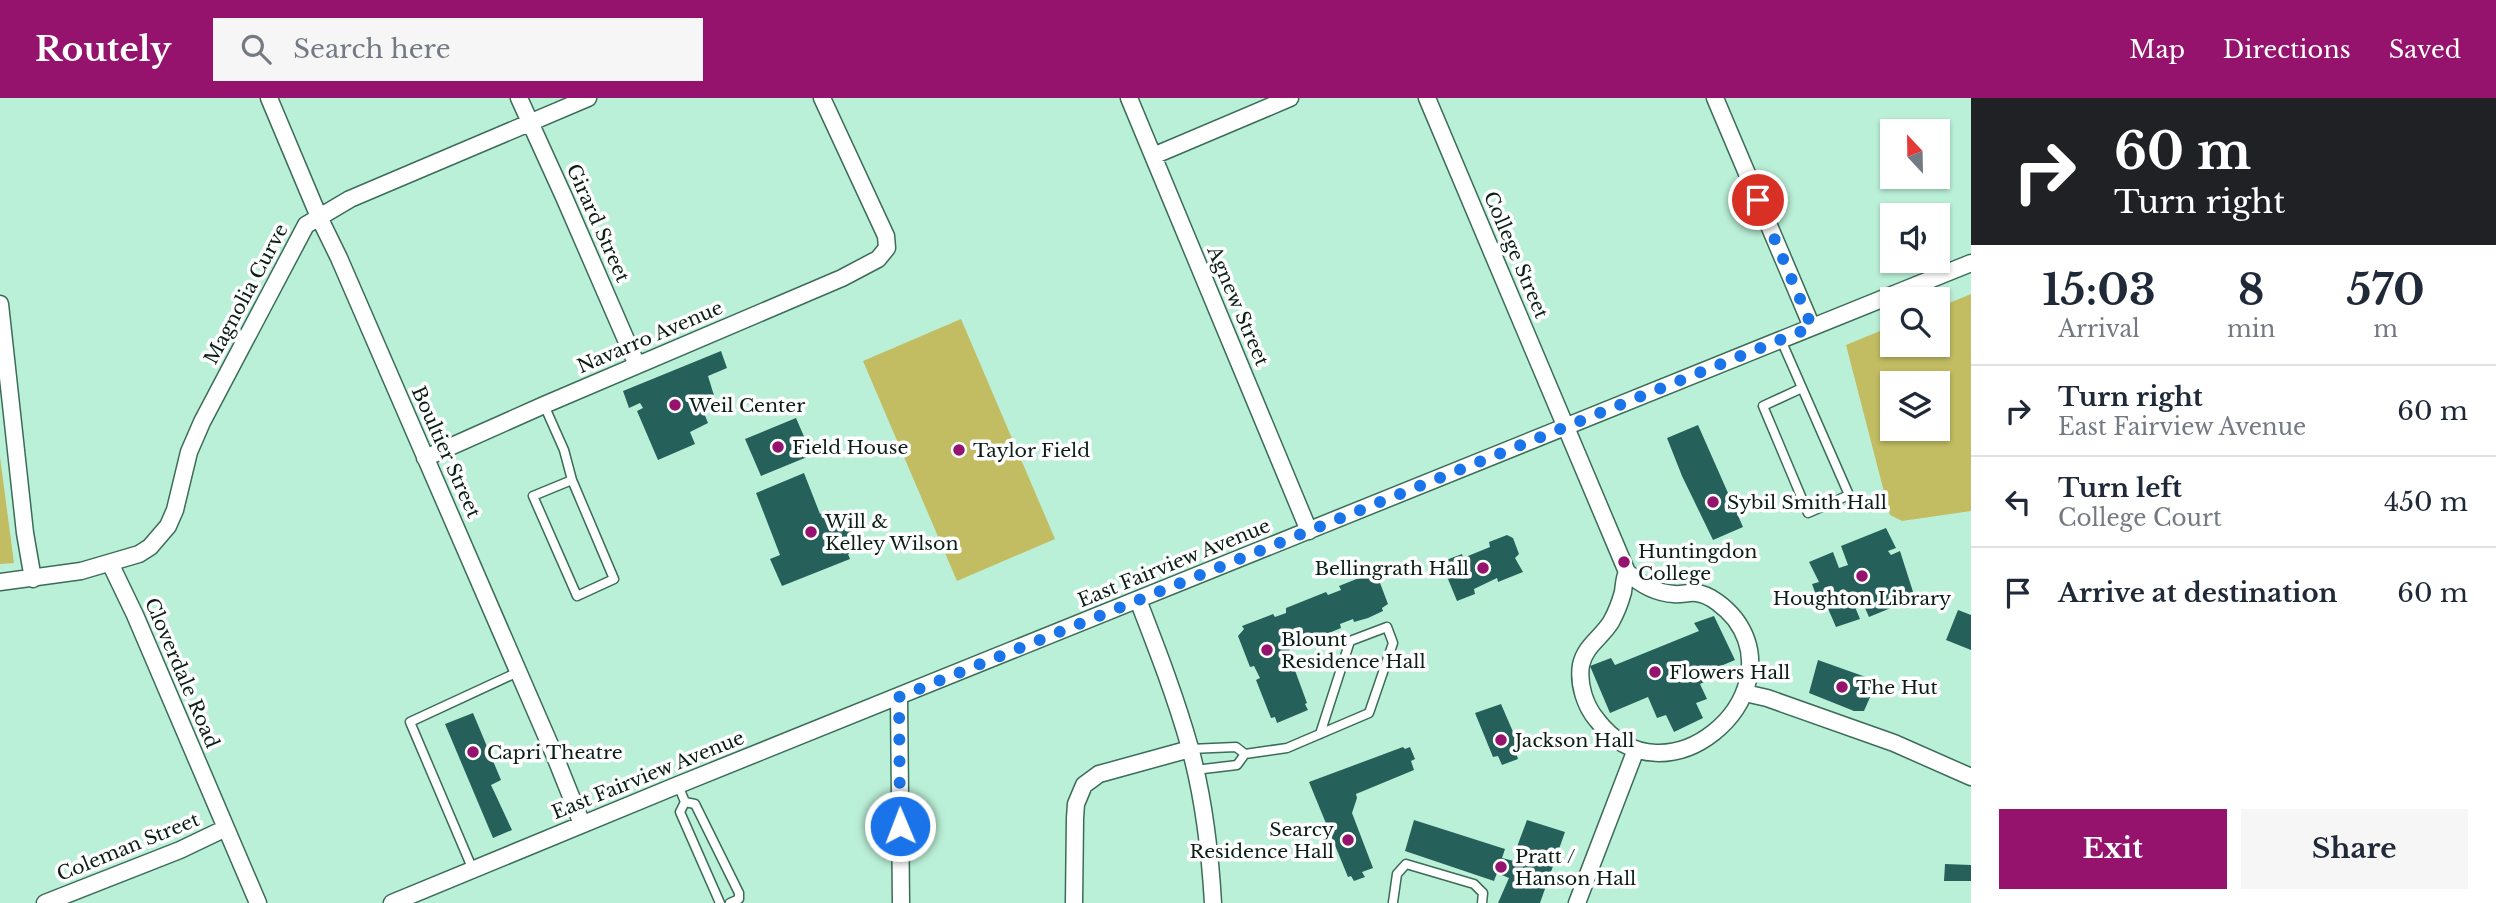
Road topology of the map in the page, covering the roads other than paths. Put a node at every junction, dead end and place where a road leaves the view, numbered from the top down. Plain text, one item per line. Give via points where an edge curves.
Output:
1 (269, 98) edge
2 (519, 98) edge
3 (588, 98) edge
4 (822, 98) edge
5 (1129, 98) edge
6 (1290, 98) edge
7 (1427, 98) edge
8 (1715, 98) edge
9 (529, 123) junction
10 (1153, 156) junction
11 (318, 217) junction
12 (1971, 262) edge
13 (0, 304) edge
14 (1812, 327) junction
15 (1781, 340) junction
16 (637, 365) junction
17 (1802, 388) junction
18 (544, 405) junction
19 (1565, 428) junction
20 (425, 458) junction
21 (572, 480) junction
22 (1309, 531) junction
23 (110, 563) junction
24 (1627, 572) junction
25 (33, 579) junction
26 (0, 582) edge
27 (1138, 600) junction
28 (517, 672) junction
29 (1745, 693) junction
30 (899, 697) junction
31 (1320, 734) junction
32 (1191, 749) junction
33 (1635, 751) junction
34 (1245, 754) junction
35 (1195, 770) junction
36 (1971, 776) edge
37 (678, 785) junction
38 (685, 802) junction
39 (582, 824) junction
40 (226, 828) junction
41 (473, 870) junction
42 (45, 903) edge
43 (258, 903) edge
44 (392, 903) edge
45 (720, 903) edge
46 (730, 903) edge
47 (901, 903) edge
48 (1074, 903) edge
49 (1213, 903) edge
50 (1392, 903) edge
51 (1482, 903) edge
52 (1577, 903) edge

1 - 11 street, Boultier Street
2 - 9 street, Girard Street
3 - 9 street, Magnolia Curve
4 - 16 street, Navarro Avenue via 886,236 887,248 878,259 842,278
5 - 10 street, Agnew Street
6 - 10 street
7 - 19 street, College Street
8 - 14 street
9 - 11 street, Magnolia Curve
9 - 16 street, Girard Street
10 - 22 street, Agnew Street
11 - 20 street, Boultier Street
11 - 23 street, Magnolia Curve via 302,231 202,422 168,526 150,547
12 - 14 street, East Fairview Avenue
13 - 25 street
14 - 15 street, East Fairview Avenue
15 - 17 lane
15 - 19 street, East Fairview Avenue
16 - 18 street, Navarro Avenue
17 - 17 lane via 1849,495 1808,513 1763,406
18 - 20 street, Navarro Avenue
18 - 21 lane
19 - 22 street, East Fairview Avenue
19 - 24 street, College Street
20 - 28 street, Boultier Street
21 - 21 lane via 614,579 578,596 533,496
22 - 27 street, East Fairview Avenue
23 - 25 street
23 - 40 street, Cloverdale Road
24 - 29 street via 1654,590 1696,593 1724,607 1747,645
24 - 33 street via 1610,622 1584,655 1580,678 1594,718 1607,733
25 - 26 street
27 - 30 street, East Fairview Avenue
27 - 32 street
28 - 39 street, Boultier Street
28 - 41 lane via 410,722
29 - 33 street via 1726,722 1701,741 1670,752
29 - 36 street via 1894,743
30 - 37 street, East Fairview Avenue
30 - 47 street
31 - 31 lane via 1369,713 1394,643 1387,627 1350,641
31 - 34 lane via 1287,748
32 - 34 lane via 1236,747
32 - 35 street
32 - 48 street via 1099,774 1084,785 1074,818
33 - 52 street
34 - 35 lane via 1237,765
35 - 49 street via 1207,831
37 - 38 lane
37 - 39 street, East Fairview Avenue
38 - 45 lane via 680,812
38 - 46 lane via 695,804 739,893
39 - 41 street, East Fairview Avenue
40 - 42 street, Coleman Street
40 - 43 street, Cloverdale Road
41 - 44 street, East Fairview Avenue
50 - 51 lane via 1397,874 1406,864 1474,884 1483,893

